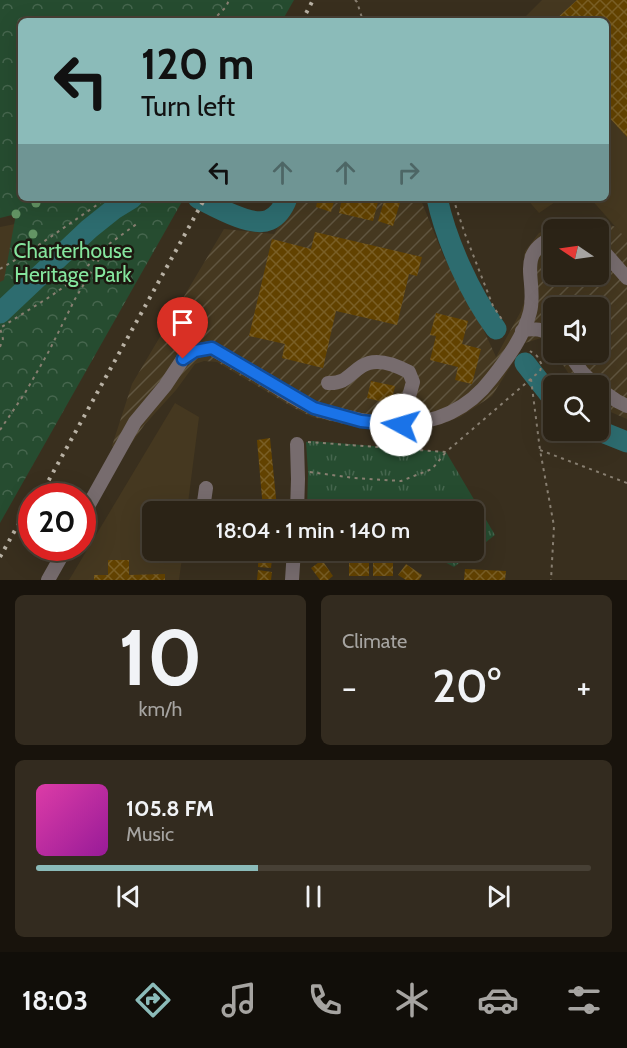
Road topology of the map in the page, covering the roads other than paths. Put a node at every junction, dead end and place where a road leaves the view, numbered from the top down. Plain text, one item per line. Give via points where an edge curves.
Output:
1 (543, 242) edge
2 (609, 258) edge
3 (627, 278) edge
4 (523, 331) junction
5 (543, 331) edge
6 (576, 363) edge
7 (585, 375) edge
8 (328, 383) dead end
9 (609, 395) edge
10 (627, 406) edge
11 (401, 425) junction
12 (297, 444) dead end
13 (206, 488) dead end
14 (96, 492) edge
15 (204, 501) edge
16 (297, 501) edge
17 (59, 561) edge
18 (293, 561) edge
19 (48, 580) edge
20 (292, 580) edge

1 - 4 street via 530,265 531,311
2 - 3 street
4 - 5 street
4 - 11 street via 502,366 463,407 440,418
6 - 7 street
8 - 11 street via 351,376 363,365 395,365 409,372 412,382
9 - 10 street
11 - 14 street via 361,421 314,408 212,348 195,351 183,359 135,422
12 - 16 street
13 - 15 street
17 - 19 street
18 - 20 street

